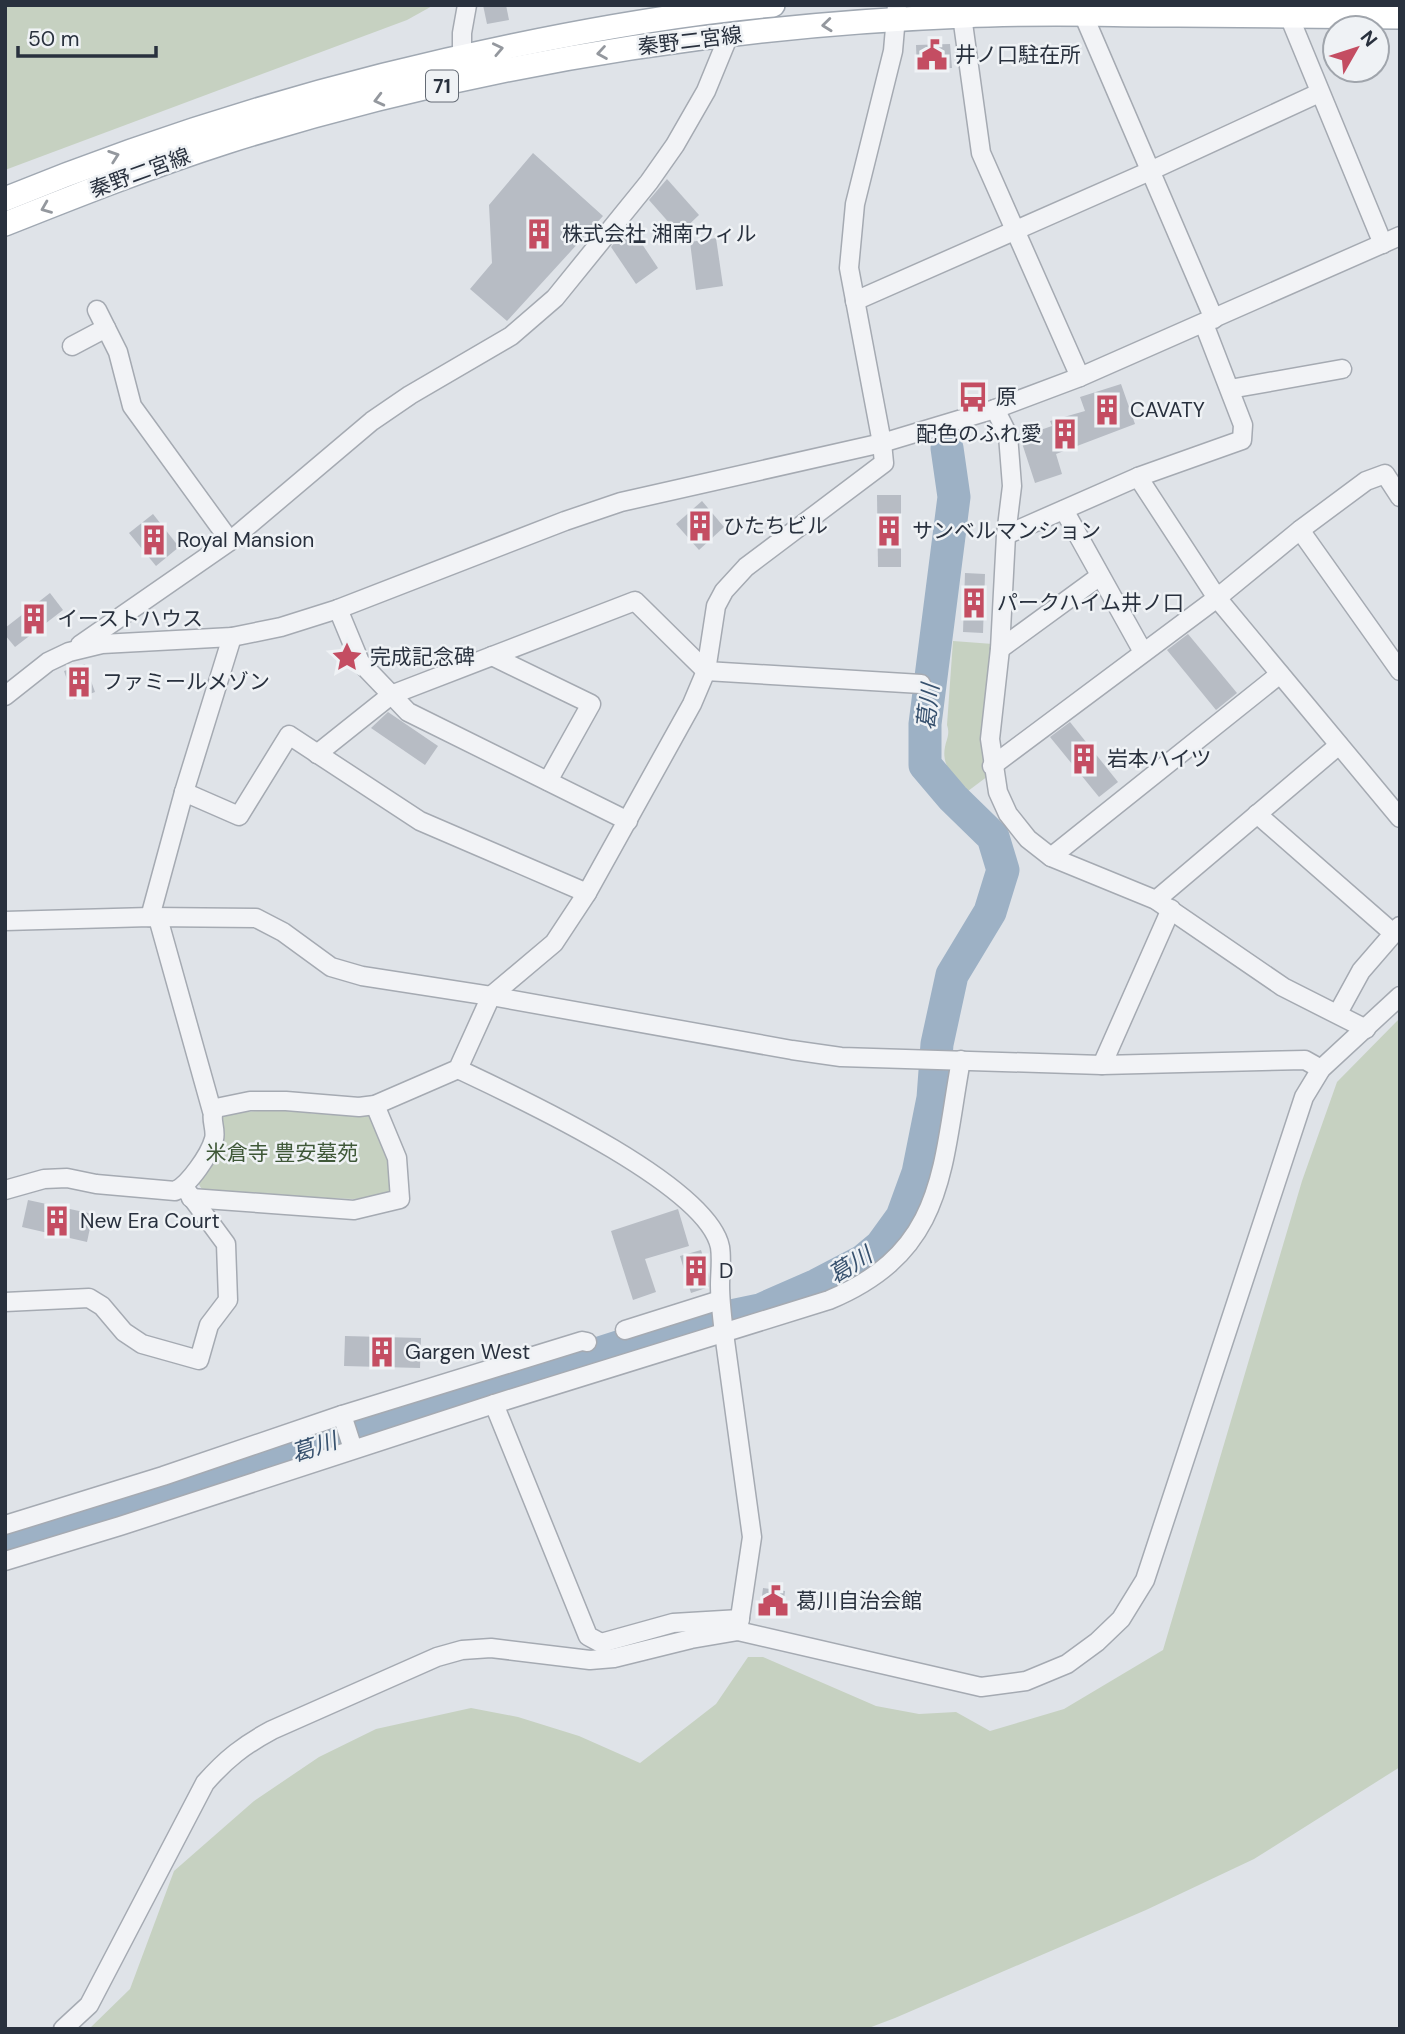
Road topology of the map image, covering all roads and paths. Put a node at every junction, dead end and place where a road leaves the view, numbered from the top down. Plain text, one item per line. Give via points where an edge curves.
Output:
1 (467, 5) edge
2 (773, 5) edge
3 (742, 7) edge
4 (896, 13) edge
5 (1083, 13) junction
6 (962, 16) junction
7 (1289, 16) junction
8 (1400, 17) edge
9 (729, 35) junction
10 (462, 56) junction
11 (1319, 93) junction
12 (1150, 171) junction
13 (5, 199) edge
14 (5, 224) edge
15 (1016, 230) junction
16 (1392, 240) edge
17 (855, 301) junction
18 (97, 310) dead end
19 (1209, 321) junction
20 (106, 328) junction
21 (72, 346) dead end
22 (1342, 369) dead end
23 (1080, 377) junction
24 (1230, 389) junction
25 (995, 409) junction
26 (882, 443) junction
27 (1138, 477) junction
28 (1400, 496) edge
29 (1064, 510) junction
30 (1300, 530) junction
31 (1006, 535) junction
32 (230, 541) junction
33 (1100, 576) junction
34 (1217, 598) junction
35 (338, 609) junction
36 (232, 637) junction
37 (1000, 649) junction
38 (69, 652) junction
39 (1143, 652) junction
40 (492, 656) junction
41 (706, 671) junction
42 (1400, 671) edge
43 (1280, 674) junction
44 (921, 684) dead end
45 (391, 695) junction
46 (5, 696) edge
47 (1339, 745) junction
48 (317, 754) junction
49 (992, 766) junction
50 (548, 781) junction
51 (184, 792) junction
52 (1257, 814) junction
53 (1400, 818) edge
54 (628, 821) junction
55 (1051, 857) junction
56 (587, 893) junction
57 (1163, 904) junction
58 (154, 918) junction
59 (5, 921) edge
60 (1396, 929) edge
61 (491, 996) junction
62 (1400, 996) edge
63 (1338, 1013) junction
64 (1366, 1029) junction
65 (961, 1060) junction
66 (1102, 1065) junction
67 (458, 1069) junction
68 (1321, 1069) junction
69 (375, 1105) junction
70 (212, 1111) junction
71 (5, 1189) edge
72 (188, 1192) junction
73 (720, 1300) junction
74 (5, 1302) edge
75 (625, 1330) dead end
76 (724, 1333) junction
77 (587, 1342) dead end
78 (494, 1404) junction
79 (342, 1415) junction
80 (353, 1449) junction
81 (5, 1525) edge
82 (5, 1561) edge
83 (739, 1625) junction
84 (63, 2029) edge

1 - 10 street
2 - 3 main road, 秦野二宮線 / 71
10 -> 3 main road, 秦野二宮線 / 71
4 - 6 main road, 秦野二宮線 / 71
4 -> 9 main road, 秦野二宮線 / 71
4 - 17 street via 893,51 855,204 849,268
5 - 6 main road, 秦野二宮線 / 71
5 - 7 main road, 秦野二宮線 / 71
5 - 12 street
6 - 15 street via 981,153
7 - 8 main road, 秦野二宮線 / 71
7 - 11 street
9 -> 14 main road, 秦野二宮線 / 71 via 576,57 332,112 213,147
9 - 32 street via 706,90 675,145 555,298 511,336 372,421
13 -> 10 main road, 秦野二宮線 / 71 via 213,121
11 - 12 street
11 - 16 street
12 - 15 street
12 - 19 street
15 - 17 street
15 - 23 street
16 - 19 street
17 - 26 street
18 - 20 street
19 - 23 street
19 - 24 street
20 - 21 street
20 - 32 street via 118,352 132,406
22 - 24 street
23 - 25 street
24 - 27 street via 1243,425 1242,439
25 - 26 street
25 - 31 street via 1008,435 1012,486
26 - 35 street via 621,502
26 - 41 street via 884,463 746,568 724,591 716,606
27 - 29 street
27 - 34 street
28 - 30 street via 1385,474 1366,481
29 - 31 street
29 - 33 street
30 - 34 street
30 - 42 street
31 - 37 street
32 - 38 street
33 - 37 street
33 - 39 street
34 - 39 street
34 - 43 street
35 - 36 street
35 - 45 street via 360,662
36 - 38 street via 102,644
36 - 51 street
37 - 49 street via 990,740
38 - 46 street via 48,662
39 - 49 street
40 - 41 street via 635,601
40 - 45 street
40 - 50 street via 591,704
41 - 44 street
41 - 54 street
43 - 47 street
43 - 55 street
45 - 48 street
45 - 50 street via 408,712
47 - 52 street
47 - 53 street
48 - 51 street via 289,735 239,816
48 - 56 street via 420,821
49 - 55 street via 1009,814 1028,839
50 - 54 street
51 - 58 street
52 - 57 street
52 - 60 street
54 - 56 street
55 - 57 street
56 - 61 street via 554,943
57 - 63 street via 1283,987
57 - 66 street
58 - 59 street
58 - 61 street via 256,918 331,967
58 - 70 street
60 - 63 street via 1361,971
61 - 65 street via 792,1051
61 - 67 street
62 - 64 street
63 - 64 street
64 - 68 street
65 - 66 street
65 - 76 street via 938,1186 909,1243 869,1281 851,1291
66 - 68 street via 1305,1060
67 - 69 street
67 - 73 street via 603,1143 686,1200 720,1247
68 - 83 street via 1304,1097 1145,1580 1121,1619 1097,1642 1067,1664 1026,1681 981,1687
69 - 70 street via 250,1101
69 - 72 street via 397,1158 400,1199 354,1210
70 - 72 street via 215,1138
71 - 72 street via 67,1178
72 - 74 street via 226,1244 228,1300 209,1325 199,1360 142,1344 89,1298
73 - 75 street
73 - 76 street
76 - 78 street
76 - 83 street via 752,1537
77 - 79 street
78 - 80 street
78 - 83 street via 588,1636 601,1643 673,1623
79 - 80 street
79 - 81 street
80 - 82 street
83 - 84 street via 602,1659 491,1648 462,1650 437,1657 247,1744 224,1760 205,1783 89,2006

